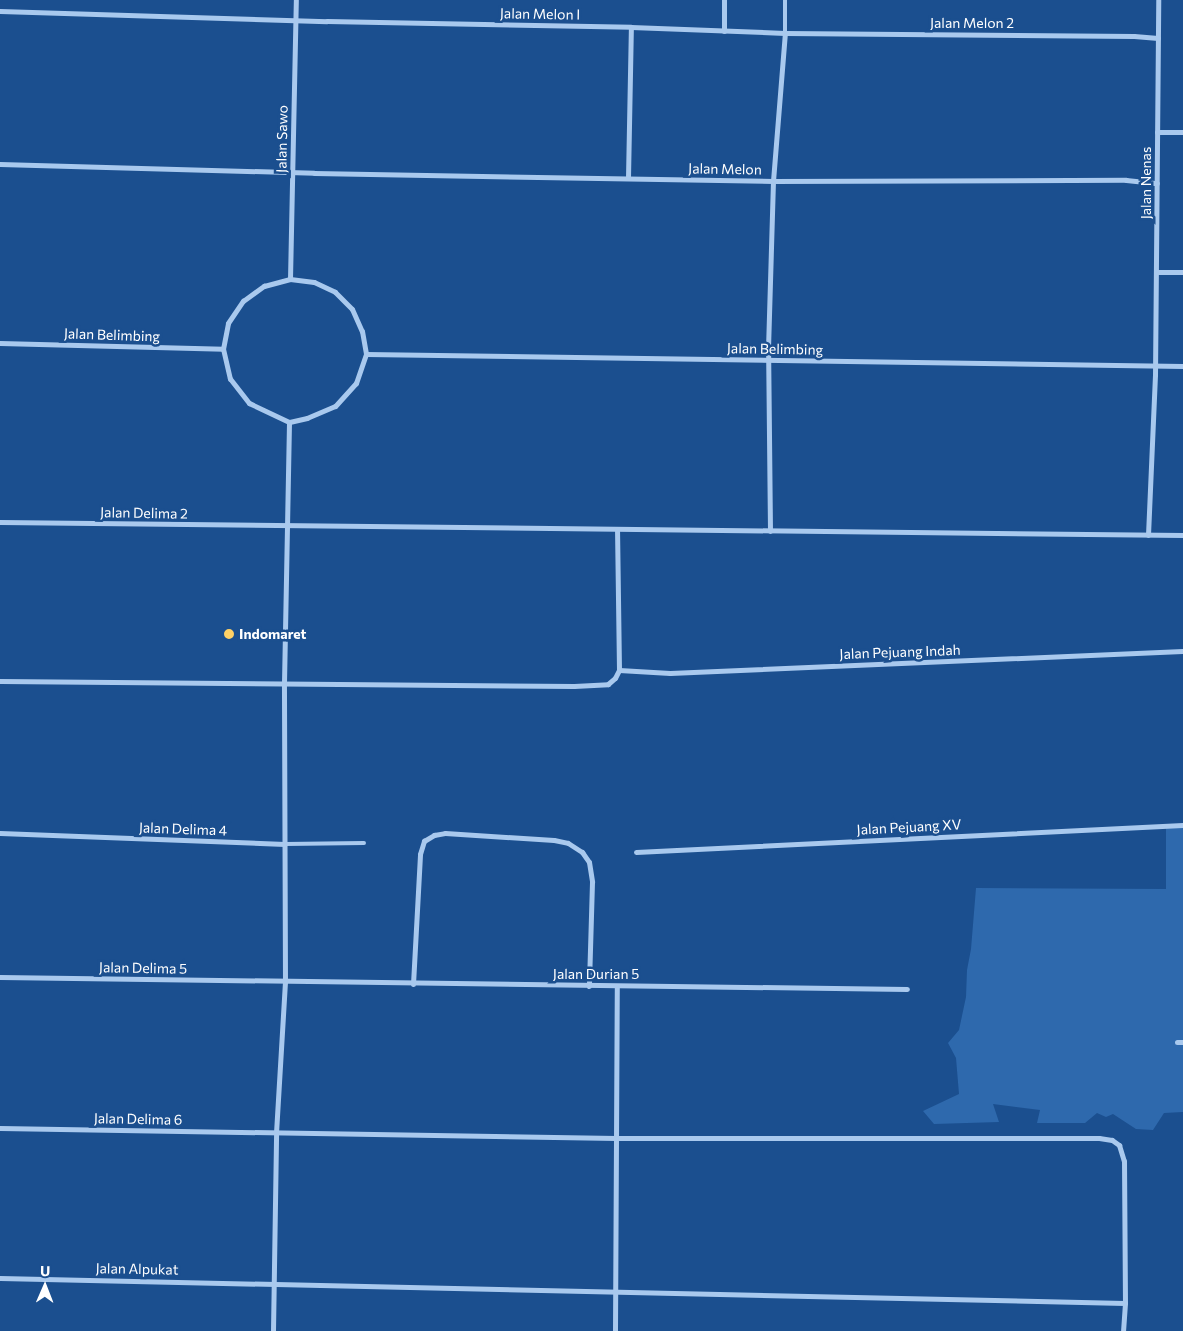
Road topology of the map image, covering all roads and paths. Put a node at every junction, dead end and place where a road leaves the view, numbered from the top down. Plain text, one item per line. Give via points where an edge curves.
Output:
1 (296, 0) edge
2 (724, 0) edge
3 (785, 0) edge
4 (1158, 0) edge
5 (0, 10) edge
6 (296, 19) junction
7 (631, 27) junction
8 (724, 30) junction
9 (785, 33) junction
10 (1158, 38) junction
11 (1158, 132) junction
12 (1183, 132) edge
13 (0, 164) edge
14 (292, 172) junction
15 (628, 178) junction
16 (774, 181) junction
17 (1157, 183) junction
18 (1156, 272) junction
19 (1183, 272) edge
20 (290, 279) junction
21 (0, 343) edge
22 (223, 349) junction
23 (366, 354) junction
24 (768, 360) junction
25 (1155, 366) junction
26 (1183, 366) edge
27 (289, 422) junction
28 (0, 522) edge
29 (287, 526) junction
30 (617, 530) junction
31 (770, 531) junction
32 (1148, 535) junction
33 (1183, 535) edge
34 (1183, 651) edge
35 (619, 670) junction
36 (0, 681) edge
37 (284, 683) junction
38 (1183, 825) edge
39 (0, 833) edge
40 (364, 843) dead end
41 (285, 844) junction
42 (636, 852) dead end
43 (0, 977) edge
44 (285, 982) junction
45 (413, 984) junction
46 (589, 986) junction
47 (617, 986) junction
48 (907, 988) dead end
49 (1177, 1042) dead end
50 (1183, 1042) edge
51 (0, 1128) edge
52 (276, 1133) junction
53 (616, 1138) junction
54 (0, 1278) edge
55 (273, 1284) junction
56 (616, 1291) junction
57 (1125, 1302) junction
58 (273, 1331) edge
59 (615, 1331) edge
60 (1123, 1331) edge

1 - 6 street, Jalan Sawo
2 - 8 street
3 - 9 lane
4 - 10 street, Jalan Nenas
5 - 6 street, Jalan Melon I
6 - 7 street, Jalan Melon I
6 - 14 street, Jalan Sawo
7 - 8 street, Jalan Melon I
7 - 15 street
8 - 9 street, Jalan Melon I
9 - 10 street, Jalan Melon 2
9 - 16 street
10 - 11 street, Jalan Nenas
11 - 12 street
11 - 17 street, Jalan Nenas
13 - 14 street, Jalan Melon
14 - 15 street, Jalan Melon
14 - 20 street, Jalan Sawo
15 - 16 street, Jalan Melon
16 - 17 street, Jalan Melon via 1126,180
16 - 24 street
17 - 18 street, Jalan Nenas
18 - 19 street
18 - 25 street, Jalan Nenas
20 - 22 street via 264,286 243,301 228,323
20 - 23 street via 314,282 335,292 352,309 362,331
21 - 22 street, Jalan Belimbing
22 - 27 street via 230,379 249,403
23 - 24 street, Jalan Belimbing
23 - 27 street via 356,384 335,406
24 - 25 street, Jalan Belimbing
24 - 31 street
25 - 26 street, Jalan Belimbing
25 - 32 street, Jalan Nenas
27 - 29 street
28 - 29 street, Jalan Delima 2
29 - 30 street, Jalan Delima 2
29 - 37 street
30 - 31 street, Jalan Delima 2
30 - 35 street
31 - 32 street, Jalan Delima 2
32 - 33 street, Jalan Delima 2
34 - 35 street, Jalan Pejuang Indah via 670,673
35 - 37 street via 608,684 582,686
36 - 37 street
37 - 41 street
38 - 42 street, Jalan Pejuang XV
39 - 41 street, Jalan Delima 4
40 - 41 lane, Jalan Delima 4
41 - 44 street
43 - 44 street, Jalan Delima 5
44 - 45 street, Jalan Durian 5
44 - 52 street
45 - 46 street, Jalan Durian 5
45 - 46 street via 420,854 424,841 445,833 554,840 568,843 582,852 589,862 592,882
46 - 47 street, Jalan Durian 5
47 - 48 street, Jalan Durian 5
47 - 53 street
49 - 50 street
51 - 52 street, Jalan Delima 6
52 - 53 street, Jalan Delima 6
52 - 55 street
53 - 56 street
53 - 57 street, Jalan Delima 6 via 1112,1140 1119,1145 1124,1161
54 - 55 street, Jalan Alpukat
55 - 56 street, Jalan Alpukat
55 - 58 street
56 - 57 street, Jalan Alpukat
56 - 59 street
57 - 60 street

